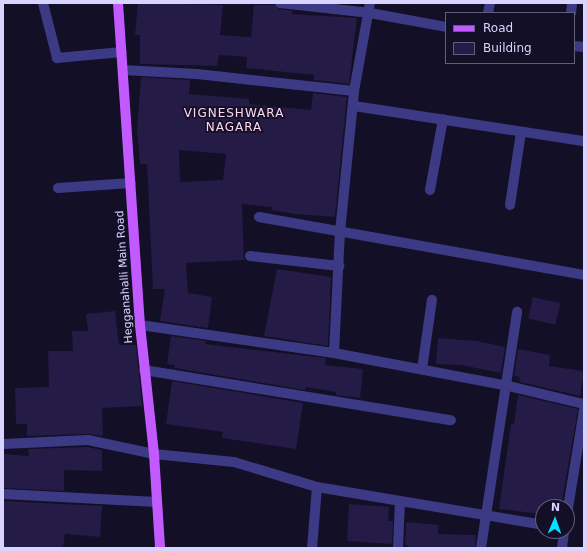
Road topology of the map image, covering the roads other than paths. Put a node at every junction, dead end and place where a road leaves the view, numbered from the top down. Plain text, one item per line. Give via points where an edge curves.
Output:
1 (43, 3) edge
2 (118, 3) edge
3 (280, 3) edge
4 (370, 8) edge
5 (445, 27) edge
6 (122, 52) junction
7 (123, 70) junction
8 (354, 91) junction
9 (354, 106) junction
10 (443, 119) junction
11 (521, 132) junction
12 (584, 141) edge
13 (131, 183) junction
14 (58, 188) dead end
15 (430, 190) dead end
16 (510, 205) dead end
17 (259, 217) dead end
18 (340, 232) junction
19 (250, 256) dead end
20 (339, 266) junction
21 (584, 276) edge
22 (432, 300) dead end
23 (517, 312) dead end
24 (140, 325) junction
25 (334, 352) junction
26 (422, 369) junction
27 (144, 370) junction
28 (504, 385) junction
29 (584, 404) edge
30 (584, 410) edge
31 (451, 420) dead end
32 (3, 444) edge
33 (154, 454) junction
34 (317, 487) junction
35 (3, 494) edge
36 (569, 499) edge
37 (400, 500) junction
38 (157, 502) junction
39 (484, 515) junction
40 (535, 524) edge
41 (160, 548) edge
42 (312, 548) edge
43 (398, 548) edge
44 (481, 548) edge

1 - 6 street via 57,58
2 - 6 main road, Hegganahalli Main Road
3 - 4 street
4 - 5 street
4 - 8 street
6 - 7 main road, Hegganahalli Main Road
7 - 8 street via 197,74
7 - 13 main road, Hegganahalli Main Road
8 - 9 street
9 - 10 street
9 - 18 street
10 - 11 street
10 - 15 street
11 - 12 street
11 - 16 street
13 - 14 street
13 - 24 main road, Hegganahalli Main Road
17 - 18 street
18 - 20 street
18 - 21 street
19 - 20 street
20 - 25 street
22 - 26 street
23 - 28 street
24 - 25 street
24 - 27 main road, Hegganahalli Main Road
25 - 26 street
26 - 28 street
27 - 31 street
27 - 33 main road, Hegganahalli Main Road
28 - 29 street
28 - 39 street
30 - 36 street
32 - 33 street via 88,440
33 - 34 street via 234,462
33 - 38 main road, Hegganahalli Main Road
34 - 37 street
34 - 42 street
35 - 38 street
37 - 39 street
37 - 43 street
38 - 41 main road, Hegganahalli Main Road
39 - 40 street
39 - 44 street

